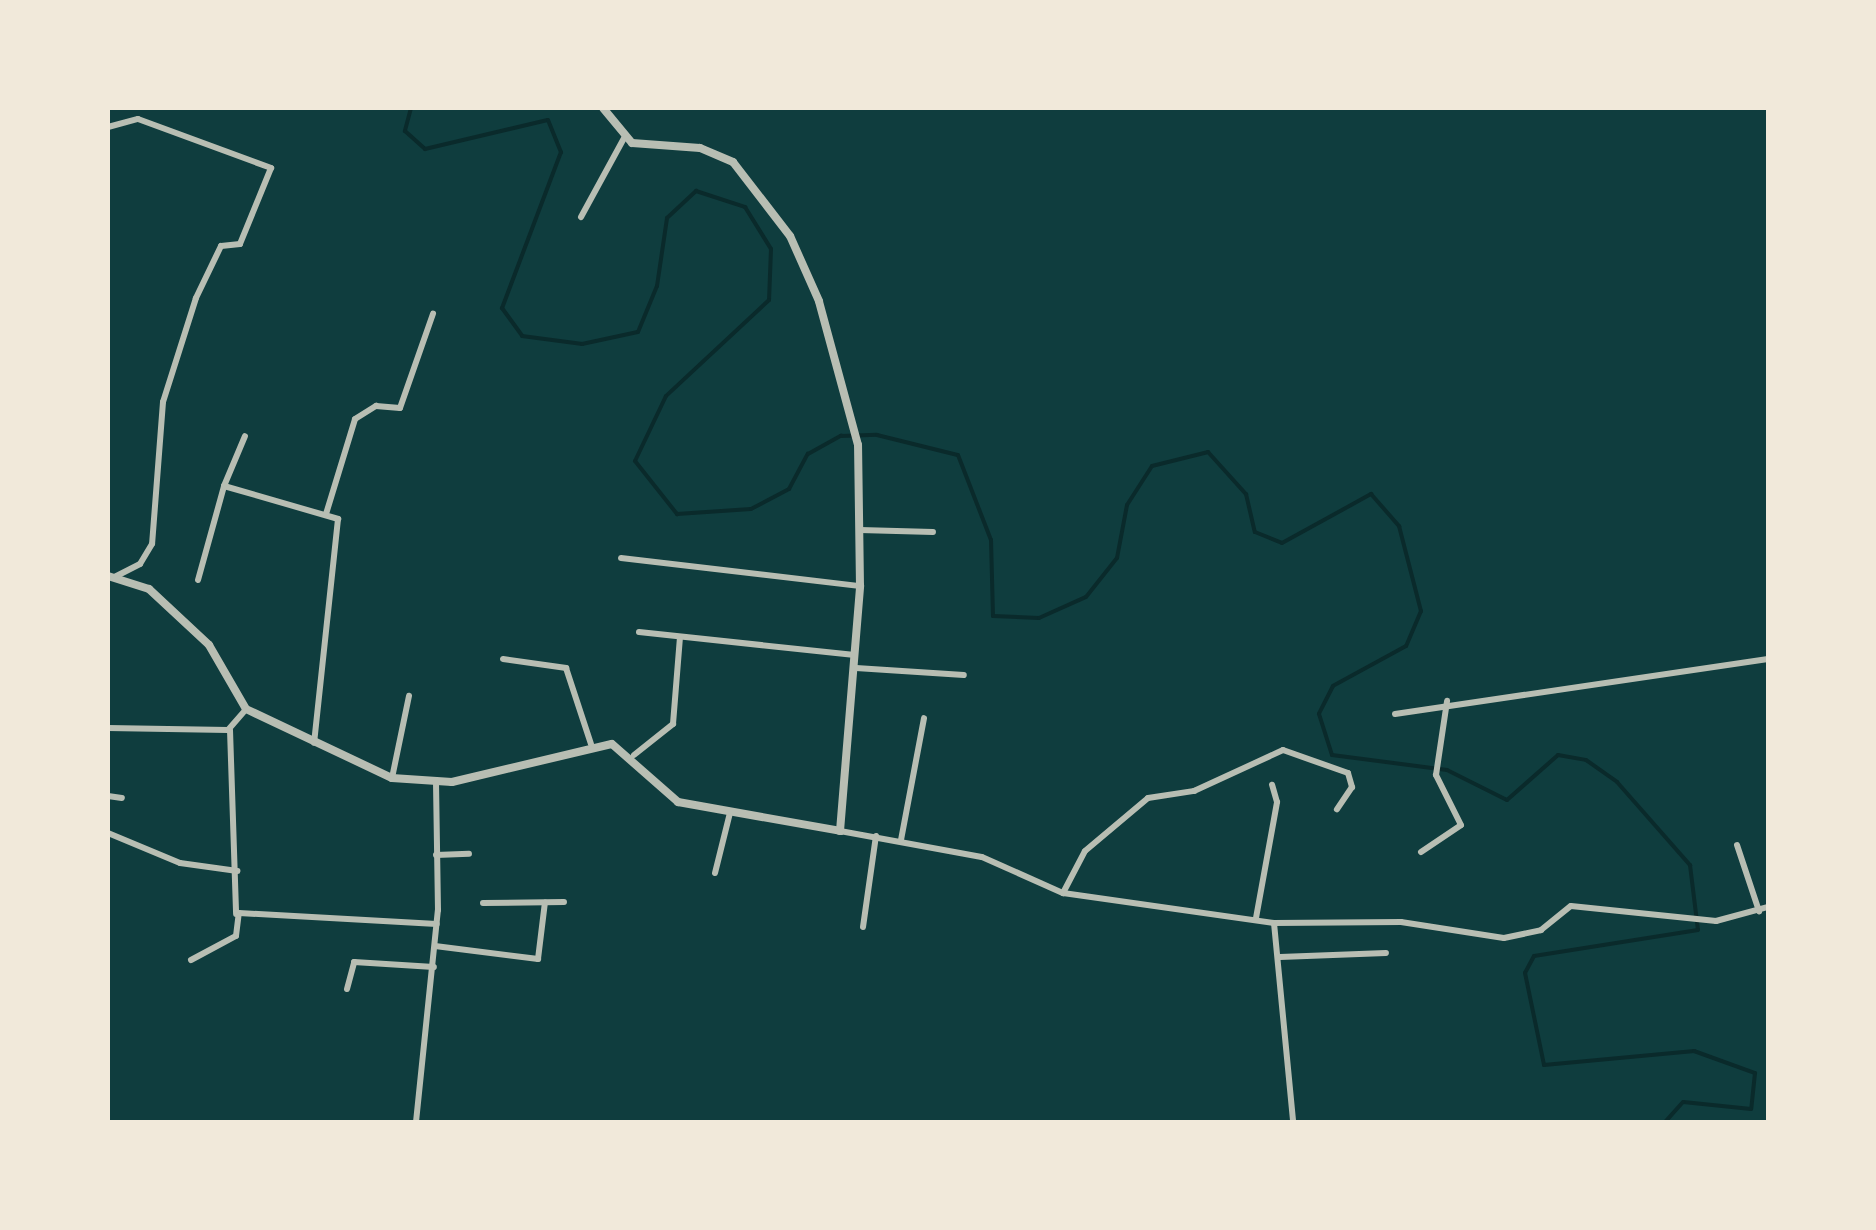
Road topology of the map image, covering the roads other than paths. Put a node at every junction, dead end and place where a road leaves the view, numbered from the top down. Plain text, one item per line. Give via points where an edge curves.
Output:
1 (603, 108) edge
2 (108, 126) edge
3 (624, 138) junction
4 (581, 218) dead end
5 (432, 314) dead end
6 (245, 436) dead end
7 (224, 486) junction
8 (326, 514) junction
9 (860, 530) junction
10 (933, 532) dead end
11 (621, 558) dead end
12 (112, 576) edge
13 (198, 580) dead end
14 (860, 586) junction
15 (639, 632) dead end
16 (680, 636) junction
17 (856, 655) junction
18 (1768, 658) edge
19 (504, 659) dead end
20 (856, 668) junction
21 (964, 675) dead end
22 (409, 696) dead end
23 (1447, 701) junction
24 (246, 710) junction
25 (1396, 714) dead end
26 (924, 718) dead end
27 (108, 728) edge
28 (230, 730) junction
29 (591, 744) junction
30 (314, 745) junction
31 (631, 752) junction
32 (392, 778) junction
33 (436, 784) junction
34 (1272, 785) dead end
35 (108, 796) edge
36 (122, 798) dead end
37 (1337, 809) dead end
38 (730, 813) junction
39 (840, 831) junction
40 (108, 833) edge
41 (876, 836) junction
42 (900, 840) junction
43 (1738, 845) dead end
44 (1422, 852) dead end
45 (469, 854) dead end
46 (436, 855) junction
47 (237, 872) junction
48 (715, 873) dead end
49 (1064, 893) junction
50 (545, 902) junction
51 (564, 902) dead end
52 (483, 903) dead end
53 (1768, 907) edge
54 (1759, 910) junction
55 (236, 914) junction
56 (1256, 918) junction
57 (1274, 923) junction
58 (437, 924) junction
59 (864, 927) dead end
60 (435, 946) junction
61 (1386, 953) dead end
62 (1280, 956) junction
63 (191, 960) dead end
64 (434, 967) junction
65 (347, 989) dead end
66 (416, 1122) edge
67 (1293, 1122) edge

1 - 3 street
2 - 12 street via 138,119 271,168 240,244 221,246 184,330 163,402 152,544 140,564
3 - 4 street
3 - 9 street via 713,151 750,181 808,270 855,416
5 - 8 street via 400,408 376,406 355,419
6 - 7 street
7 - 8 street
7 - 13 street
8 - 30 street via 340,528
9 - 10 street
9 - 14 street
11 - 14 street
12 - 24 street via 148,589 209,645
14 - 17 street
15 - 16 street
16 - 17 street
16 - 31 street via 672,724
17 - 20 street
18 - 23 street
19 - 29 street via 566,668
20 - 21 street
20 - 39 street
22 - 32 street
23 - 25 street
23 - 44 street via 1436,772 1461,826
24 - 28 street
24 - 30 street
26 - 42 street
27 - 28 street
28 - 47 street
29 - 31 street
29 - 33 street
30 - 32 street
31 - 38 street via 667,797
32 - 33 street
33 - 46 street
34 - 56 street via 1277,802
35 - 36 street
37 - 49 street via 1352,787 1348,773 1284,750 1194,791 1148,798 1085,851
38 - 39 street
38 - 48 street
39 - 41 street
40 - 47 street via 180,863
41 - 42 street
41 - 59 street
42 - 49 street via 982,856
43 - 54 street
45 - 46 street
46 - 58 street
47 - 55 street
49 - 56 street
50 - 51 street
50 - 52 street
50 - 60 street via 538,959
53 - 54 street
54 - 57 street via 1705,919 1571,906 1541,930 1504,938 1401,922
55 - 58 street
55 - 63 street via 236,936
56 - 57 street
57 - 62 street
58 - 60 street
60 - 64 street
61 - 62 street
62 - 67 street
64 - 65 street via 354,962
64 - 66 street

